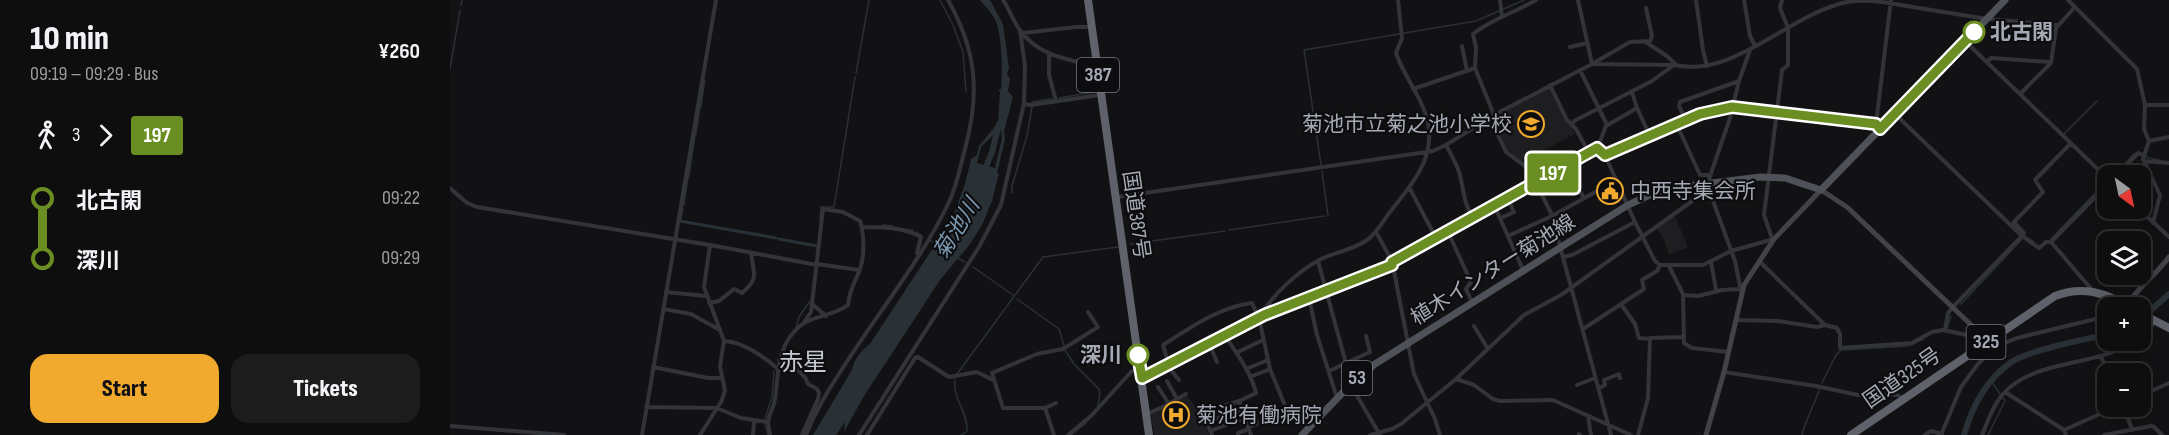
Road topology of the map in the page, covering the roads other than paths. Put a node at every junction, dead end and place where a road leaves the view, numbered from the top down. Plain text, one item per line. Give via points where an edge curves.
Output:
1 (716, 0) edge
2 (948, 0) edge
3 (1003, 0) edge
4 (1088, 0) edge
5 (1398, 0) edge
6 (1500, 0) edge
7 (1536, 0) edge
8 (1578, 0) edge
9 (1696, 0) edge
10 (1744, 0) edge
11 (1782, 0) edge
12 (2005, 0) edge
13 (2068, 0) edge
14 (1891, 2) edge
15 (1997, 4) edge
16 (2075, 7) junction
17 (1646, 8) dead end
18 (1502, 17) junction
19 (1987, 19) junction
20 (2057, 25) junction
21 (1092, 27) junction
22 (1788, 28) junction
23 (1021, 32) junction
24 (1965, 42) junction
25 (1587, 43) junction
26 (1647, 43) junction
27 (1462, 46) dead end
28 (1755, 46) junction
29 (1570, 47) dead end
30 (1049, 54) junction
31 (1987, 62) junction
32 (2050, 63) junction
33 (1592, 64) junction
34 (1674, 65) junction
35 (1097, 66) junction
36 (1707, 66) junction
37 (1475, 68) junction
38 (1580, 70) junction
39 (1467, 71) junction
40 (1739, 81) junction
41 (1550, 85) junction
42 (1413, 88) junction
43 (1632, 92) junction
44 (2020, 94) junction
45 (1101, 95) junction
46 (1056, 101) junction
47 (1024, 104) junction
48 (2145, 105) junction
49 (2169, 105) edge
50 (1732, 107) junction
51 (1599, 108) junction
52 (1637, 108) junction
53 (1777, 112) junction
54 (1895, 114) junction
55 (1492, 116) junction
56 (1686, 120) junction
57 (1572, 124) junction
58 (1607, 125) junction
59 (1677, 125) junction
60 (1878, 127) junction
61 (1650, 136) junction
62 (2169, 137) edge
63 (2149, 141) junction
64 (2071, 143) junction
65 (1446, 145) junction
66 (1597, 148) junction
67 (1428, 152) junction
68 (1589, 153) junction
69 (1605, 155) junction
70 (2143, 155) junction
71 (2144, 161) junction
72 (2169, 163) edge
73 (2127, 165) edge
74 (1565, 166) junction
75 (2097, 168) edge
76 (1710, 175) junction
77 (1769, 177) junction
78 (1617, 180) junction
79 (1536, 183) junction
80 (1709, 186) junction
81 (450, 188) edge
82 (1410, 189) junction
83 (1821, 190) junction
84 (2097, 195) edge
85 (1116, 197) junction
86 (1584, 198) junction
87 (1508, 199) junction
88 (1628, 205) junction
89 (1495, 207) junction
90 (1552, 216) junction
91 (1474, 218) junction
92 (1501, 219) junction
93 (2149, 219) edge
94 (1635, 222) junction
95 (2153, 223) junction
96 (862, 227) junction
97 (1376, 232) junction
98 (1448, 232) junction
99 (1508, 236) junction
100 (1643, 236) junction
101 (2022, 236) junction
102 (2169, 237) edge
103 (1437, 238) junction
104 (1773, 238) junction
105 (675, 240) junction
106 (2051, 242) junction
107 (710, 245) junction
108 (1560, 247) junction
109 (1731, 251) junction
110 (752, 253) junction
111 (1563, 257) junction
112 (2169, 257) edge
113 (915, 260) junction
114 (1759, 260) junction
115 (1318, 261) junction
116 (1711, 262) junction
117 (1392, 264) junction
118 (817, 265) junction
119 (1660, 265) junction
120 (1669, 266) junction
121 (859, 270) junction
122 (1523, 270) junction
123 (1571, 287) junction
124 (1327, 291) junction
125 (1719, 291) junction
126 (1741, 291) junction
127 (2093, 291) junction
128 (666, 292) junction
129 (1683, 295) junction
130 (706, 296) junction
131 (1309, 297) junction
132 (2111, 297) edge
133 (2132, 297) edge
134 (1472, 302) junction
135 (709, 303) junction
136 (812, 304) junction
137 (1622, 304) junction
138 (1952, 308) junction
139 (663, 309) junction
140 (1088, 312) dead end
141 (826, 316) junction
142 (1258, 318) junction
143 (2097, 319) edge
144 (2151, 319) edge
145 (1735, 320) junction
146 (2155, 321) junction
147 (803, 324) junction
148 (1825, 325) junction
149 (2151, 325) edge
150 (1474, 326) dead end
151 (2168, 326) edge
152 (719, 329) junction
153 (1974, 329) junction
154 (1582, 330) junction
155 (1945, 330) junction
156 (1225, 335) junction
157 (1366, 336) dead end
158 (1684, 337) junction
159 (1650, 339) junction
160 (1263, 340) junction
161 (1988, 341) junction
162 (724, 342) junction
163 (1209, 343) junction
164 (1408, 343) junction
165 (1488, 349) junction
166 (2113, 351) edge
167 (1728, 352) junction
168 (1236, 353) junction
169 (2101, 357) junction
170 (779, 360) junction
171 (1268, 360) junction
172 (1217, 362) dead end
173 (1346, 363) junction
174 (2104, 363) edge
175 (1169, 364) junction
176 (653, 367) junction
177 (1140, 367) junction
178 (777, 368) junction
179 (1246, 369) junction
180 (1270, 369) junction
181 (1329, 371) junction
182 (1724, 372) junction
183 (721, 378) junction
184 (1142, 378) junction
185 (1250, 378) junction
186 (1595, 378) junction
187 (1620, 378) dead end
188 (1456, 379) junction
189 (1179, 380) dead end
190 (994, 381) junction
191 (1167, 381) dead end
192 (1352, 383) junction
193 (2169, 383) edge
194 (1576, 385) dead end
195 (1158, 387) dead end
196 (1599, 387) junction
197 (2151, 391) edge
198 (2005, 392) junction
199 (1186, 394) dead end
200 (1337, 398) junction
201 (1177, 399) junction
202 (1904, 399) junction
203 (1239, 400) junction
204 (1427, 402) junction
205 (1056, 403) dead end
206 (1168, 404) junction
207 (646, 407) junction
208 (717, 408) junction
209 (1045, 408) junction
210 (1242, 409) junction
211 (1288, 413) dead end
212 (1146, 414) junction
213 (1588, 416) junction
214 (2097, 416) edge
215 (2127, 417) edge
216 (1245, 418) junction
217 (754, 420) junction
218 (767, 422) junction
219 (1207, 422) junction
220 (450, 426) edge
221 (1609, 426) junction
222 (1249, 428) junction
223 (2132, 429) junction
224 (2065, 432) edge
225 (1211, 433) edge
226 (1379, 434) edge
227 (1942, 434) edge
228 (564, 435) edge
229 (642, 435) edge
230 (700, 435) edge
231 (753, 435) edge
232 (770, 435) edge
233 (804, 435) edge
234 (859, 435) edge
235 (867, 435) edge
236 (1054, 435) edge
237 (1068, 435) edge
238 (1149, 435) edge
239 (1239, 435) edge
240 (1251, 435) edge
241 (1302, 435) edge
242 (1370, 435) edge
243 (1440, 435) edge
244 (1591, 435) edge
245 (1611, 435) edge
246 (1631, 435) edge
247 (1638, 435) edge
248 (1706, 435) edge
249 (1851, 435) edge
250 (1925, 435) edge
251 (1982, 435) edge
252 (2104, 435) edge
253 (2162, 435) edge

1 - 105 street
2 - 113 street via 971,55 974,116 950,201
3 - 23 street
4 - 21 highway, 国道387号 / 387
5 - 42 street via 1402,38 1396,53
6 - 18 street
7 - 18 street
8 - 25 street
9 - 36 street
10 - 28 street
11 - 22 street via 1780,8
12 - 15 main road
13 - 16 street
14 - 19 street
14 - 22 street via 1844,3
14 - 60 street
15 - 19 main road
16 - 20 street
16 - 48 street via 2137,69
17 - 26 street via 1652,36
18 - 37 street via 1473,34
19 - 20 street
19 - 24 main road
20 - 32 street
21 - 23 street
21 - 35 highway, 国道387号 / 387
22 - 28 street
22 - 53 street via 1788,64 1782,70
23 - 30 street
23 - 47 street
24 - 31 street
24 - 54 main road
25 - 29 street
25 - 33 street
26 - 33 street via 1630,42
26 - 34 street
27 - 39 street
28 - 36 street
28 - 40 street via 1748,51
30 - 35 street
30 - 46 street via 1049,75
31 - 32 street via 1991,58
31 - 44 street
32 - 44 street
33 - 34 street
33 - 38 street
34 - 36 street
34 - 43 street
35 - 45 highway, 国道387号 / 387
37 - 39 street
37 - 55 street
38 - 41 street
38 - 51 street
39 - 42 street
40 - 50 street
40 - 56 street via 1680,102
41 - 55 street
41 - 57 street
42 - 67 street via 1426,114
43 - 51 street
43 - 52 street
44 - 64 street
45 - 46 street
45 - 85 highway, 国道387号 / 387
46 - 47 street
47 - 234 street via 996,216
48 - 49 street
48 - 63 street
50 - 53 street
50 - 56 street
50 - 76 street
51 - 57 street
51 - 58 street
52 - 58 street
52 - 61 street
53 - 60 street
53 - 77 street
54 - 60 main road
54 - 101 street
55 - 65 street
55 - 79 street via 1501,145 1529,169
56 - 59 street
57 - 68 street
58 - 66 street
59 - 61 street
59 - 76 street via 1700,175
60 - 83 main road
61 - 69 street
62 - 63 street
63 - 70 street
64 - 75 street
64 - 101 street via 2035,180 2043,192 2014,222 2024,233
65 - 67 street
65 - 91 street
66 - 68 street
66 - 69 street
67 - 82 street
67 - 85 street
68 - 74 street
69 - 78 street
70 - 71 street
70 - 73 street via 2138,153
71 - 72 street
71 - 95 street via 2160,195
74 - 79 street
74 - 86 street
76 - 80 street
77 - 80 main road, 植木インター菊池線 / 53
77 - 83 main road, 植木インター菊池線 / 53
77 - 104 street via 1764,215
78 - 86 street
78 - 88 street
79 - 87 street
79 - 90 street
80 - 88 main road, 植木インター菊池線 / 53 via 1688,185 1661,191
80 - 100 street
80 - 109 street
81 - 105 street via 477,207
82 - 97 street
82 - 103 street
83 - 104 street
83 - 138 street via 1847,207
84 - 106 street
85 - 177 highway, 国道387号 / 387
86 - 90 street
87 - 89 street
87 - 92 street via 1514,212
88 - 94 street
88 - 108 main road, 植木インター菊池線 / 53
89 - 91 street
89 - 92 street
90 - 99 street
90 - 108 street
91 - 98 street
92 - 99 street
93 - 95 street
94 - 100 street
94 - 111 street
95 - 102 street
96 - 113 street via 896,228 921,237
96 - 118 street via 860,221 843,212 823,209
96 - 121 street
97 - 115 street via 1350,249
97 - 117 street
98 - 103 street
98 - 134 street via 1471,282 1466,289
99 - 122 street
100 - 119 street
100 - 123 street
101 - 106 street via 2039,248
101 - 138 street
103 - 117 street
104 - 109 street
104 - 114 street
105 - 107 street
105 - 128 street
106 - 127 street
107 - 110 street
107 - 130 street via 704,280
108 - 111 street
108 - 122 main road, 植木インター菊池線 / 53
109 - 116 street
109 - 126 street
110 - 118 street
110 - 135 street via 752,285 742,293 734,290
111 - 123 street
112 - 133 street
113 - 233 street via 824,397
114 - 126 street
114 - 148 street
115 - 124 street
115 - 142 street via 1274,297
116 - 120 street
116 - 125 street
117 - 124 street
117 - 164 street
118 - 121 street
118 - 136 street
119 - 120 street
119 - 137 street via 1642,280 1644,289
120 - 129 street
121 - 141 street via 848,305
122 - 134 main road, 植木インター菊池線 / 53
123 - 154 street
123 - 165 street via 1524,315
124 - 131 street
124 - 173 street
125 - 126 street
125 - 129 street
126 - 145 street
127 - 132 highway, 国道325号 / 325
127 - 161 highway, 国道325号 / 325 via 2072,291 2050,298
128 - 130 street
128 - 139 street
129 - 158 street
130 - 135 street
131 - 142 street
131 - 181 street
134 - 164 main road, 植木インター菊池線 / 53
135 - 152 street
136 - 141 street
136 - 147 street
137 - 154 street
137 - 159 street via 1639,338
138 - 153 street
138 - 155 street
139 - 152 street via 691,314
139 - 176 street
140 - 190 street via 1098,327 1064,350 1037,354 994,372
141 - 147 street
142 - 156 street
142 - 160 street
142 - 175 street via 1250,303 1198,322 1163,345
143 - 227 street via 1995,347 1961,387
144 - 146 highway
145 - 148 street
145 - 167 street
146 - 149 street
146 - 151 highway
147 - 170 street via 790,338
148 - 155 street via 1839,330 1840,348 1912,343
150 - 165 street
152 - 162 street
153 - 155 street via 1967,334
153 - 161 street
154 - 186 street
156 - 163 street
156 - 168 street
157 - 173 street via 1370,352
158 - 159 street
158 - 167 street via 1684,343 1692,348
159 - 247 street via 1648,398
160 - 168 street
160 - 171 street
161 - 202 highway, 国道325号 / 325
162 - 178 street via 734,342
162 - 183 street
163 - 172 street
163 - 175 street
164 - 192 main road, 植木インター菊池線 / 53
164 - 204 street via 1414,374
165 - 188 street
166 - 169 street
167 - 182 street
168 - 179 street
169 - 174 street
169 - 198 street via 2041,370
170 - 178 street
170 - 233 street via 801,373 819,393
171 - 179 street
171 - 180 street
173 - 181 street
173 - 192 street
175 - 184 street
175 - 189 street
176 - 183 street
176 - 207 street
177 - 184 highway, 国道387号 / 387
177 - 237 street
178 - 218 street via 775,399
179 - 185 street
180 - 185 street
180 - 211 street
181 - 200 street
182 - 202 street via 1872,397 1897,394
182 - 248 street
183 - 208 street via 724,396
184 - 212 highway, 国道387号 / 387
185 - 203 street via 1256,393
186 - 194 street
186 - 196 street
187 - 196 street via 1619,374 1604,380 1605,385
188 - 204 street
188 - 213 street via 1474,385 1496,400 1553,400
190 - 209 street via 1004,409
190 - 235 street via 977,372 946,376 915,358
191 - 201 street
192 - 200 main road, 植木インター菊池線 / 53
192 - 226 street
193 - 197 street
195 - 206 street
196 - 221 street
198 - 224 street
198 - 251 street
199 - 201 street
200 - 241 main road, 植木インター菊池線 / 53
201 - 206 street
202 - 249 highway, 国道325号 / 325
203 - 210 street
203 - 219 street via 1203,413
204 - 226 street via 1401,424
204 - 243 street
205 - 209 street
206 - 212 street
207 - 208 street
207 - 229 street
208 - 217 street
208 - 230 street
209 - 236 street
210 - 216 street
210 - 219 street
210 - 222 street via 1251,406 1257,424
212 - 238 highway, 国道387号 / 387
213 - 221 street
213 - 244 street
214 - 224 street
215 - 223 street
216 - 222 street
216 - 225 street
217 - 218 street
217 - 231 street
218 - 232 street
219 - 225 street
220 - 228 street
221 - 245 street
221 - 246 street
222 - 239 street
222 - 240 street
223 - 252 street
223 - 253 street via 2151,426
226 - 242 street
227 - 250 street via 1931,431

